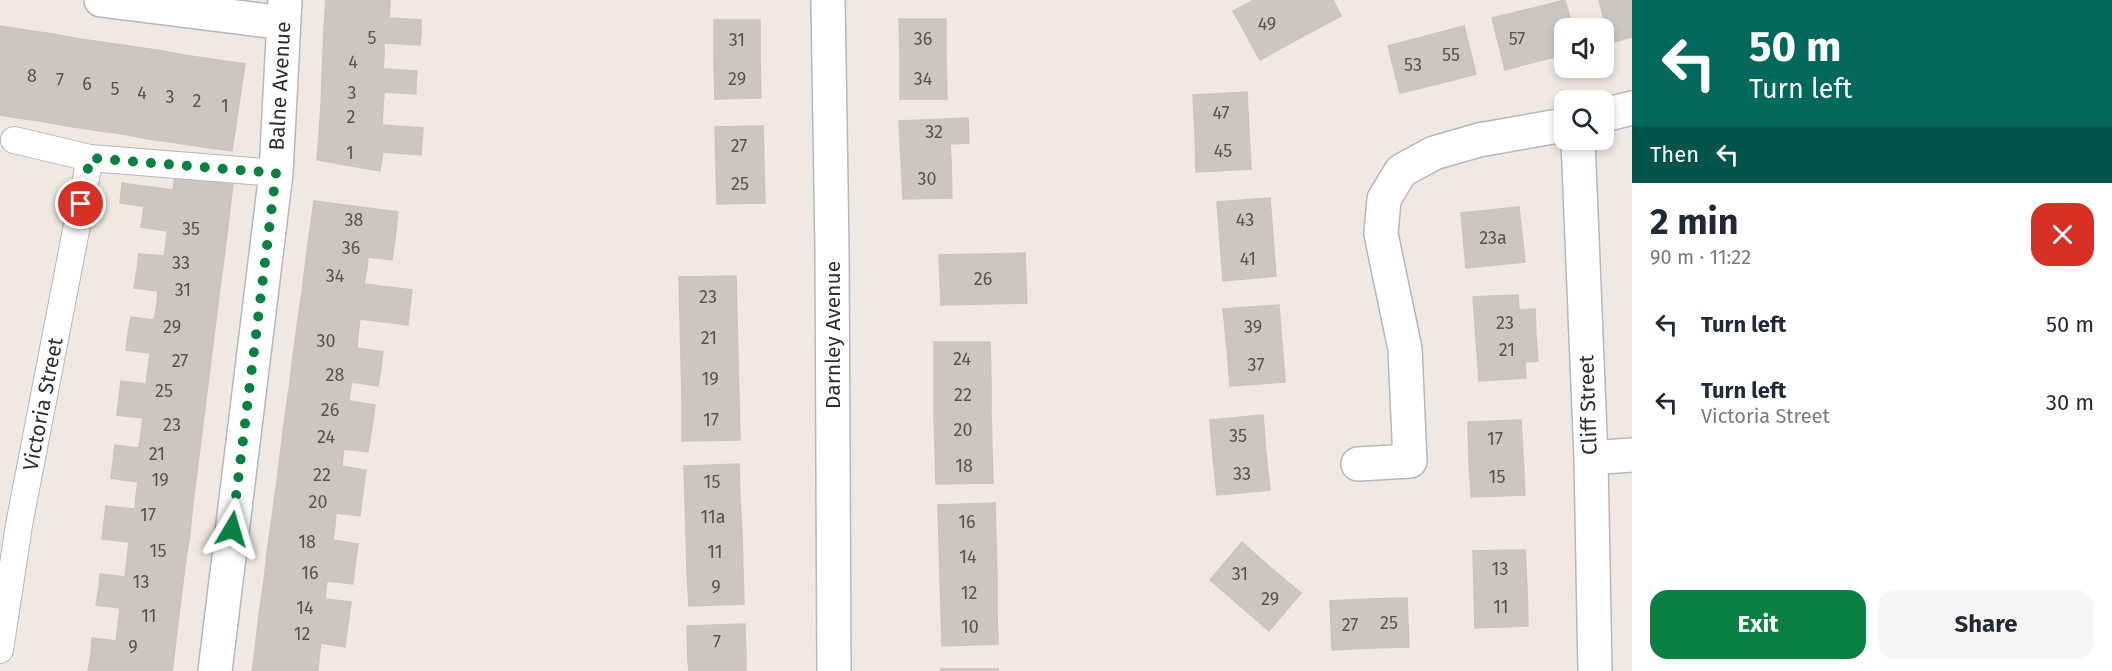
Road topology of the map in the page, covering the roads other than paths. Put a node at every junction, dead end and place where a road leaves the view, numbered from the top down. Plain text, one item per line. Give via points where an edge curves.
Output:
1 (101, 0) edge
2 (828, 0) edge
3 (284, 12) edge
4 (1632, 108) edge
5 (1614, 112) edge
6 (1554, 127) edge
7 (14, 140) dead end
8 (1578, 150) edge
9 (90, 158) junction
10 (276, 173) junction
11 (1632, 455) edge
12 (1591, 458) junction
13 (1358, 464) dead end
14 (0, 650) edge
15 (215, 671) edge
16 (834, 671) edge
17 (1595, 671) edge

1 - 3 street
2 - 16 street, Darnley Avenue
3 - 10 street, Balne Avenue
4 - 5 street
6 - 13 street via 1479,140 1434,153 1401,171 1384,199 1381,234 1405,349 1410,461
7 - 9 lane
8 - 12 street, Cliff Street
9 - 10 lane
9 - 14 lane, Victoria Street via 19,525
10 - 15 street, Balne Avenue
11 - 12 street
12 - 17 street, Cliff Street

